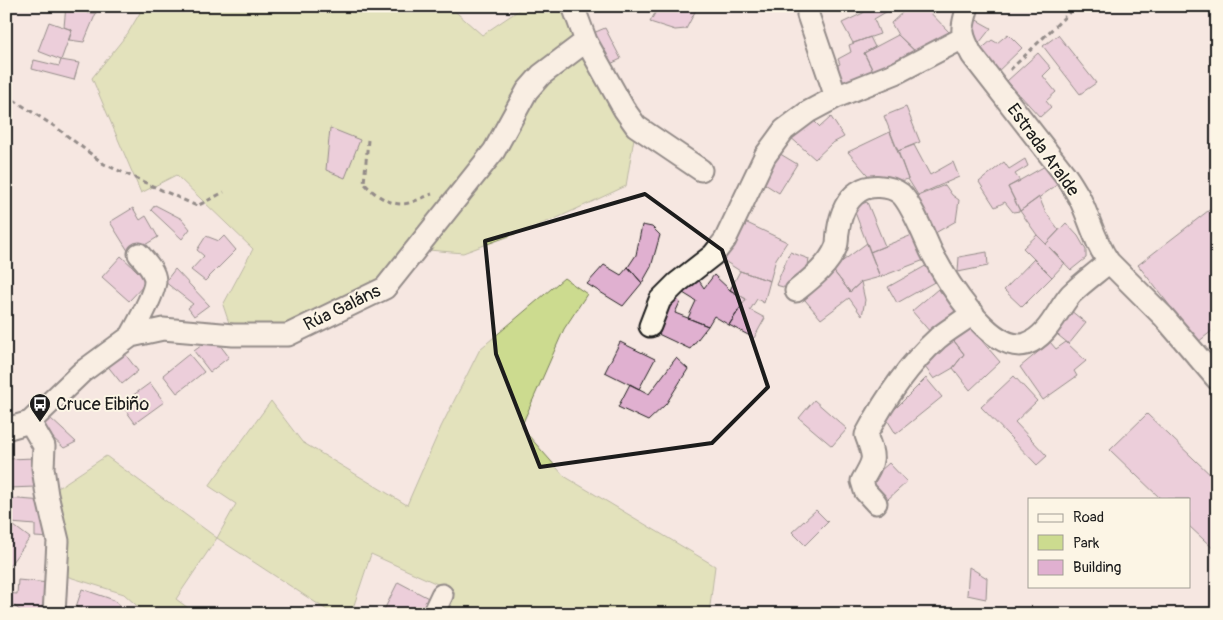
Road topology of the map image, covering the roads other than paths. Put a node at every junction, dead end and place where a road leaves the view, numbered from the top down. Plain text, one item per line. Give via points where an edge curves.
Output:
1 (573, 6) edge
2 (968, 6) edge
3 (808, 15) dead end
4 (963, 38) junction
5 (586, 41) junction
6 (836, 97) junction
7 (701, 170) dead end
8 (139, 254) dead end
9 (1108, 262) junction
10 (796, 291) dead end
11 (973, 313) junction
12 (650, 326) dead end
13 (130, 336) junction
14 (1217, 379) edge
15 (30, 422) junction
16 (6, 429) edge
17 (876, 503) dead end
18 (54, 614) edge

1 - 5 street
2 - 4 street via 961,28
3 - 6 street
4 - 6 street via 896,73
4 - 9 street, Estrada Aralde via 972,55 1066,176 1080,198 1095,241
5 - 7 street via 636,126
5 - 13 street, Rúa Galáns via 541,75 527,91 494,151 386,288 288,335 233,336 163,329
6 - 12 street via 784,130 765,156 725,240 713,255 676,283 660,300
8 - 13 street via 155,281
9 - 11 street via 1072,294 1042,334 1027,344 1002,342
9 - 14 street, Estrada Aralde via 1163,316
10 - 11 street via 834,252 840,218 849,201 859,191 888,187 908,203 933,254 957,294
11 - 17 street via 938,338 903,375 866,435 872,464 862,481
13 - 15 street, Rúa Galáns via 82,372
15 - 16 street, Rúa Galáns
15 - 18 street via 44,446 43,468 58,541

